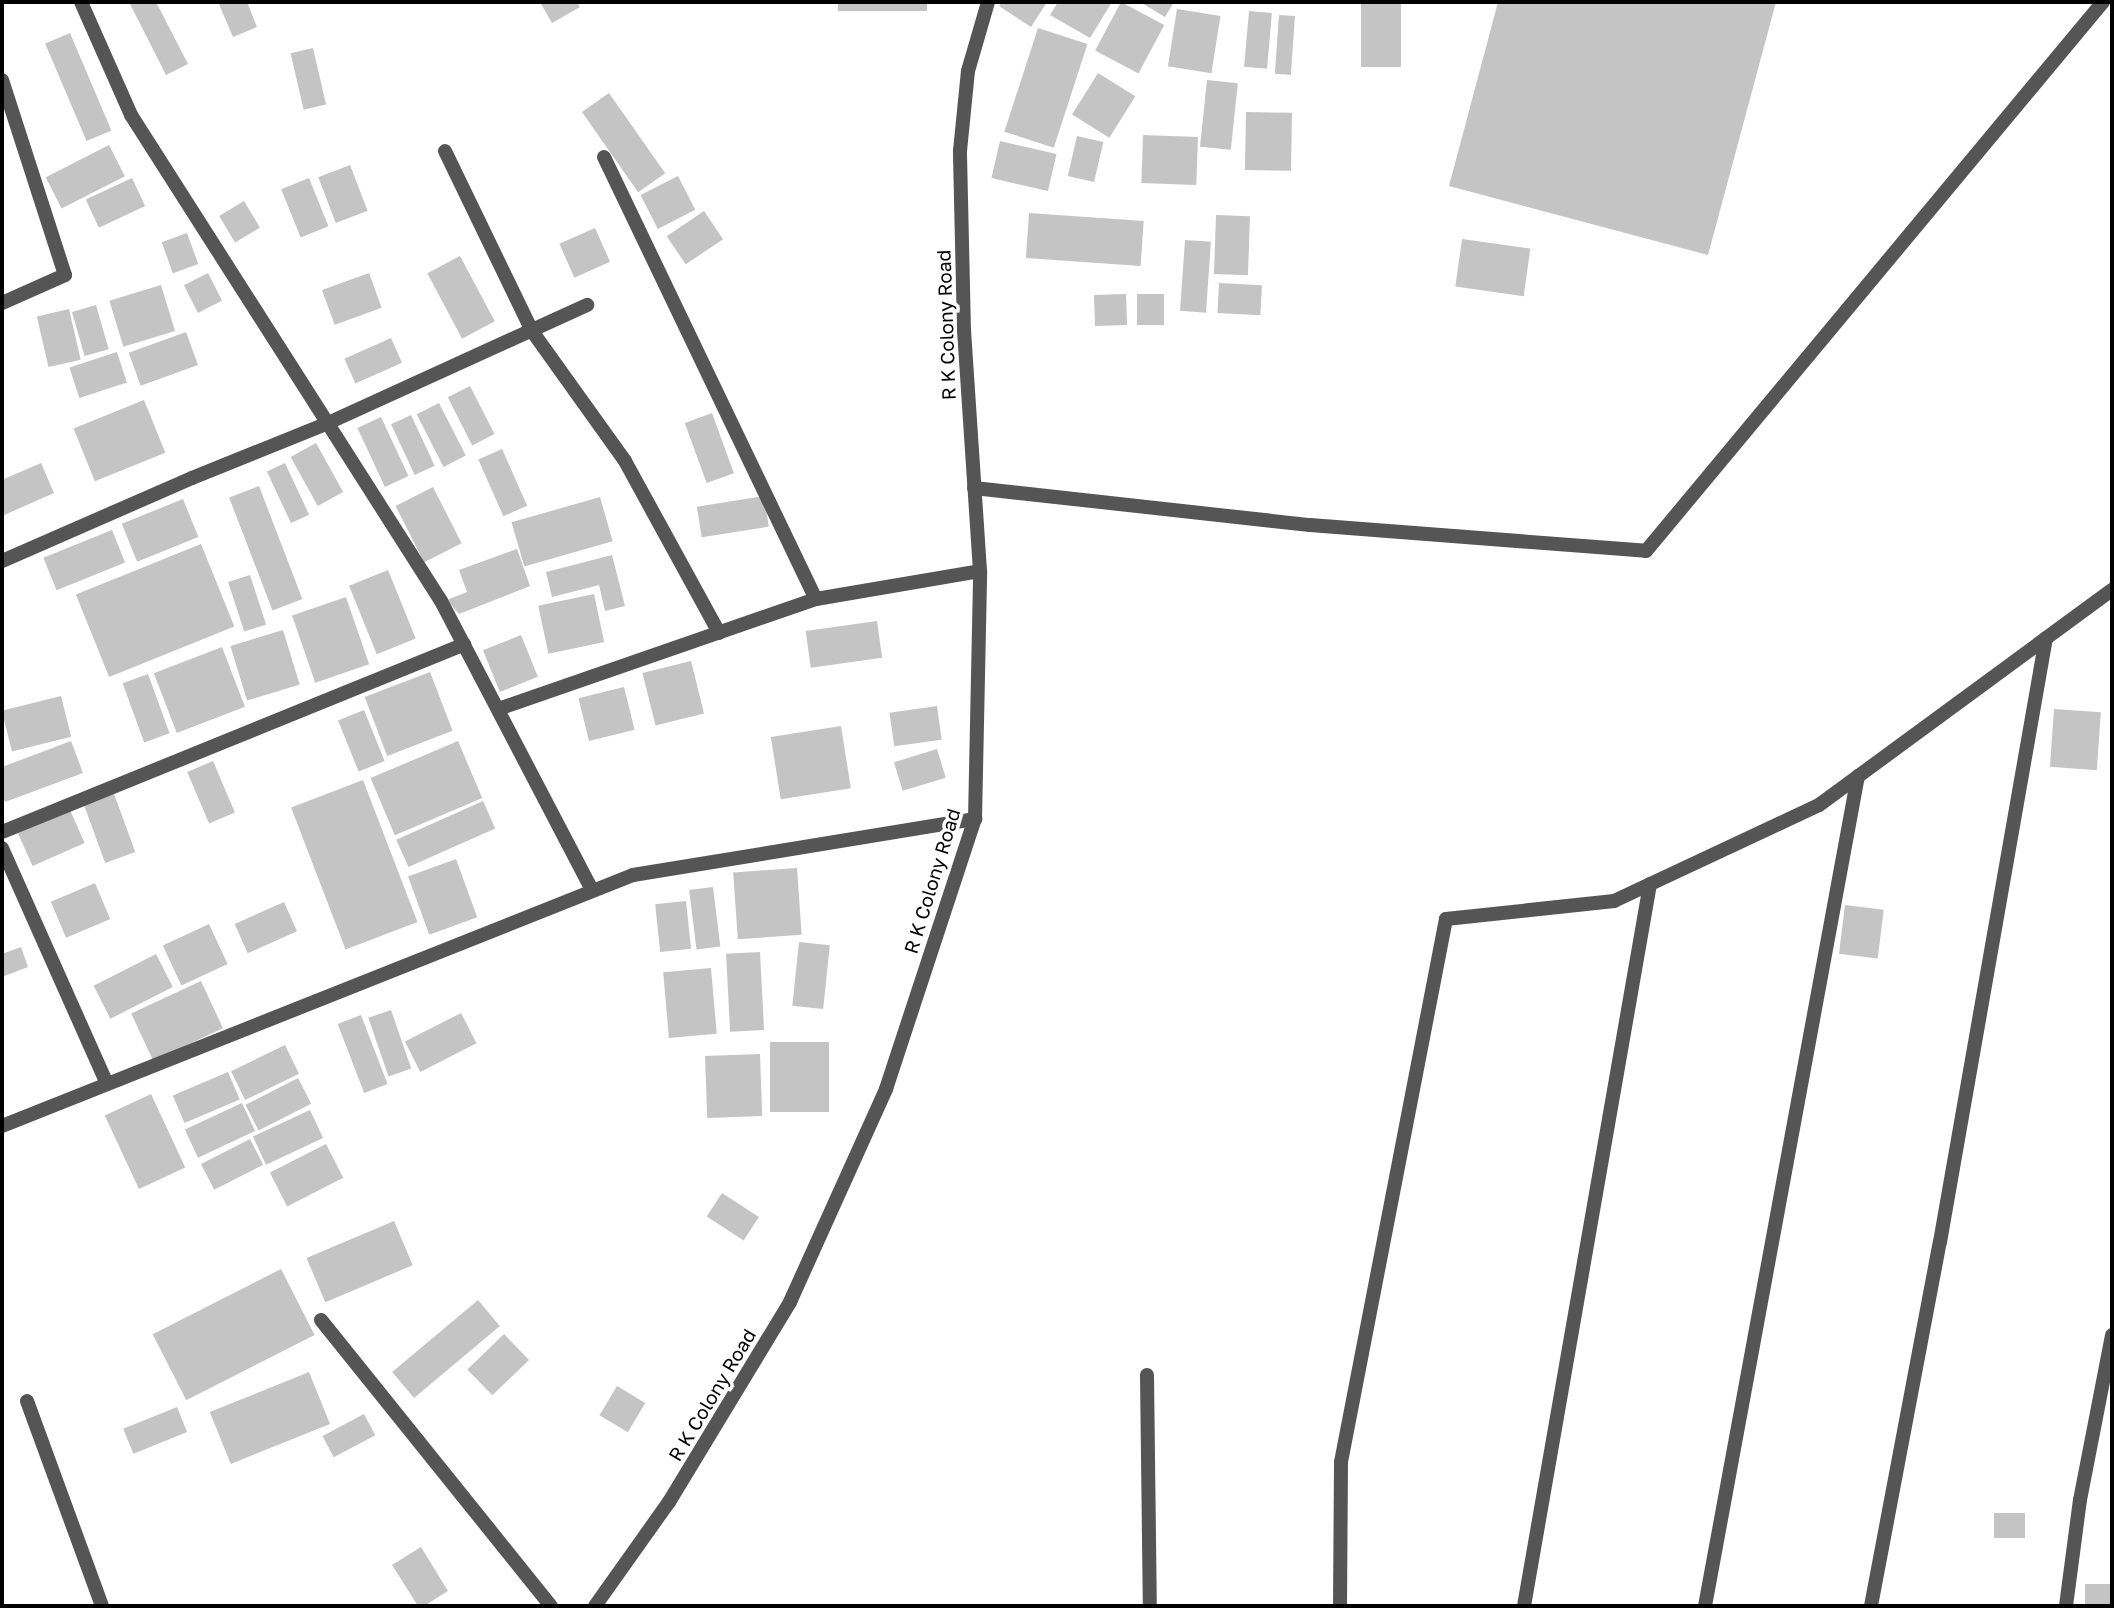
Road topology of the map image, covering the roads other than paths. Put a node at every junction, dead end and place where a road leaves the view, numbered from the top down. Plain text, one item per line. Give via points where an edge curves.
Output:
1 (81, 2) edge
2 (988, 2) edge
3 (2103, 2) edge
4 (2, 80) edge
5 (445, 151) dead end
6 (604, 157) dead end
7 (2, 303) edge
8 (587, 305) dead end
9 (532, 331) junction
10 (328, 423) junction
11 (974, 488) junction
12 (2, 561) edge
13 (980, 571) junction
14 (2112, 590) edge
15 (816, 599) junction
16 (719, 633) junction
17 (2046, 638) junction
18 (464, 644) junction
19 (498, 709) junction
20 (1858, 776) junction
21 (975, 819) junction
22 (2, 832) edge
23 (2, 848) edge
24 (1650, 884) junction
25 (592, 890) junction
26 (107, 1084) junction
27 (2, 1126) edge
28 (321, 1320) dead end
29 (2112, 1335) edge
30 (1147, 1375) dead end
31 (27, 1401) dead end
32 (102, 1606) edge
33 (551, 1606) edge
34 (595, 1606) edge
35 (1150, 1606) edge
36 (1340, 1606) edge
37 (1524, 1606) edge
38 (1705, 1606) edge
39 (1871, 1606) edge
40 (2066, 1606) edge

1 - 10 street via 131,115
2 - 11 street, R K Colony Road via 968,71 960,151
3 - 11 street via 1646,551 1310,525
4 - 7 street via 65,275
5 - 9 street
6 - 15 street
8 - 9 street
9 - 10 street
9 - 16 street via 625,461
10 - 12 street
10 - 18 street
11 - 13 street, R K Colony Road
13 - 15 street
13 - 21 street, R K Colony Road
14 - 17 street
15 - 16 street
16 - 19 street
17 - 20 street
17 - 39 street
18 - 19 street
18 - 22 street
19 - 25 street
20 - 24 street via 1819,805
20 - 38 street
21 - 25 street via 633,875
21 - 34 street, R K Colony Road via 886,1089 790,1302 669,1502
23 - 26 street
24 - 36 street via 1614,901 1446,919 1341,1462
24 - 37 street
25 - 26 street
26 - 27 street
28 - 33 street
29 - 40 street via 2080,1500
30 - 35 street
31 - 32 street

